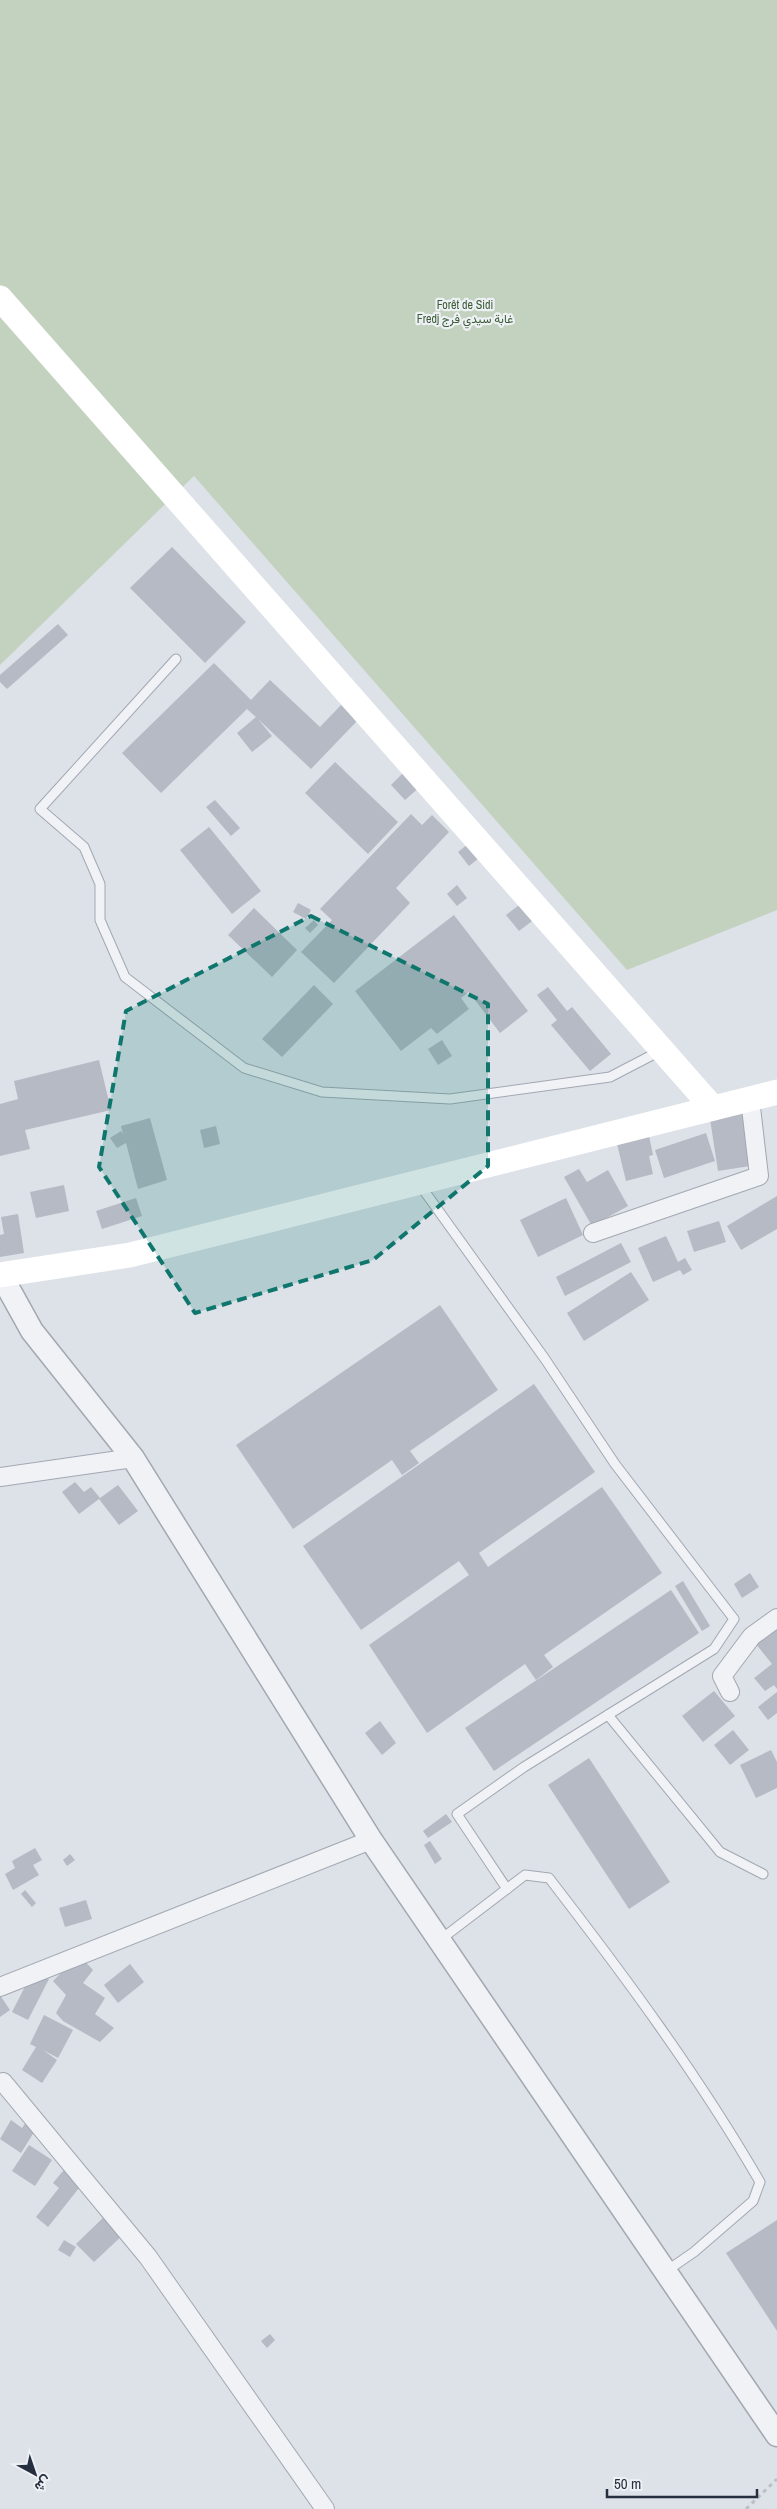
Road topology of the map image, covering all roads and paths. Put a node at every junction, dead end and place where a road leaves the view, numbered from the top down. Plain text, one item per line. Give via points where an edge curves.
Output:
1 (0, 298) edge
2 (176, 659) dead end
3 (662, 1050) junction
4 (777, 1092) edge
5 (750, 1099) junction
6 (713, 1108) junction
7 (418, 1183) junction
8 (593, 1233) dead end
9 (0, 1275) edge
10 (133, 1458) junction
11 (0, 1477) edge
12 (777, 1618) edge
13 (730, 1692) dead end
14 (608, 1715) junction
15 (372, 1840) junction
16 (763, 1874) dead end
17 (507, 1889) junction
18 (439, 1940) junction
19 (0, 1987) edge
20 (3, 2082) dead end
21 (665, 2272) junction
22 (777, 2435) edge
23 (777, 2479) edge
24 (326, 2509) edge
25 (746, 2509) edge

1 - 3 main road
2 - 3 lane via 40,809 84,847 100,884 100,920 125,977 244,1068 322,1092 450,1099 610,1077
3 - 6 main road
4 - 5 main road
5 - 6 main road
5 - 8 street via 759,1176
6 - 7 main road
7 - 9 main road via 130,1256
7 - 14 lane via 545,1359 615,1464 734,1619 714,1649
9 - 10 street via 32,1331
10 - 11 street
10 - 15 street
12 - 13 street via 752,1636 722,1676
14 - 16 lane via 720,1852
14 - 17 lane via 457,1814
15 - 18 street
15 - 19 street
17 - 18 lane
17 - 21 lane via 525,1875 549,1878 655,2020 760,2182 753,2201 694,2252
18 - 21 street
20 - 24 street via 148,2257
21 - 22 street
23 - 25 path

